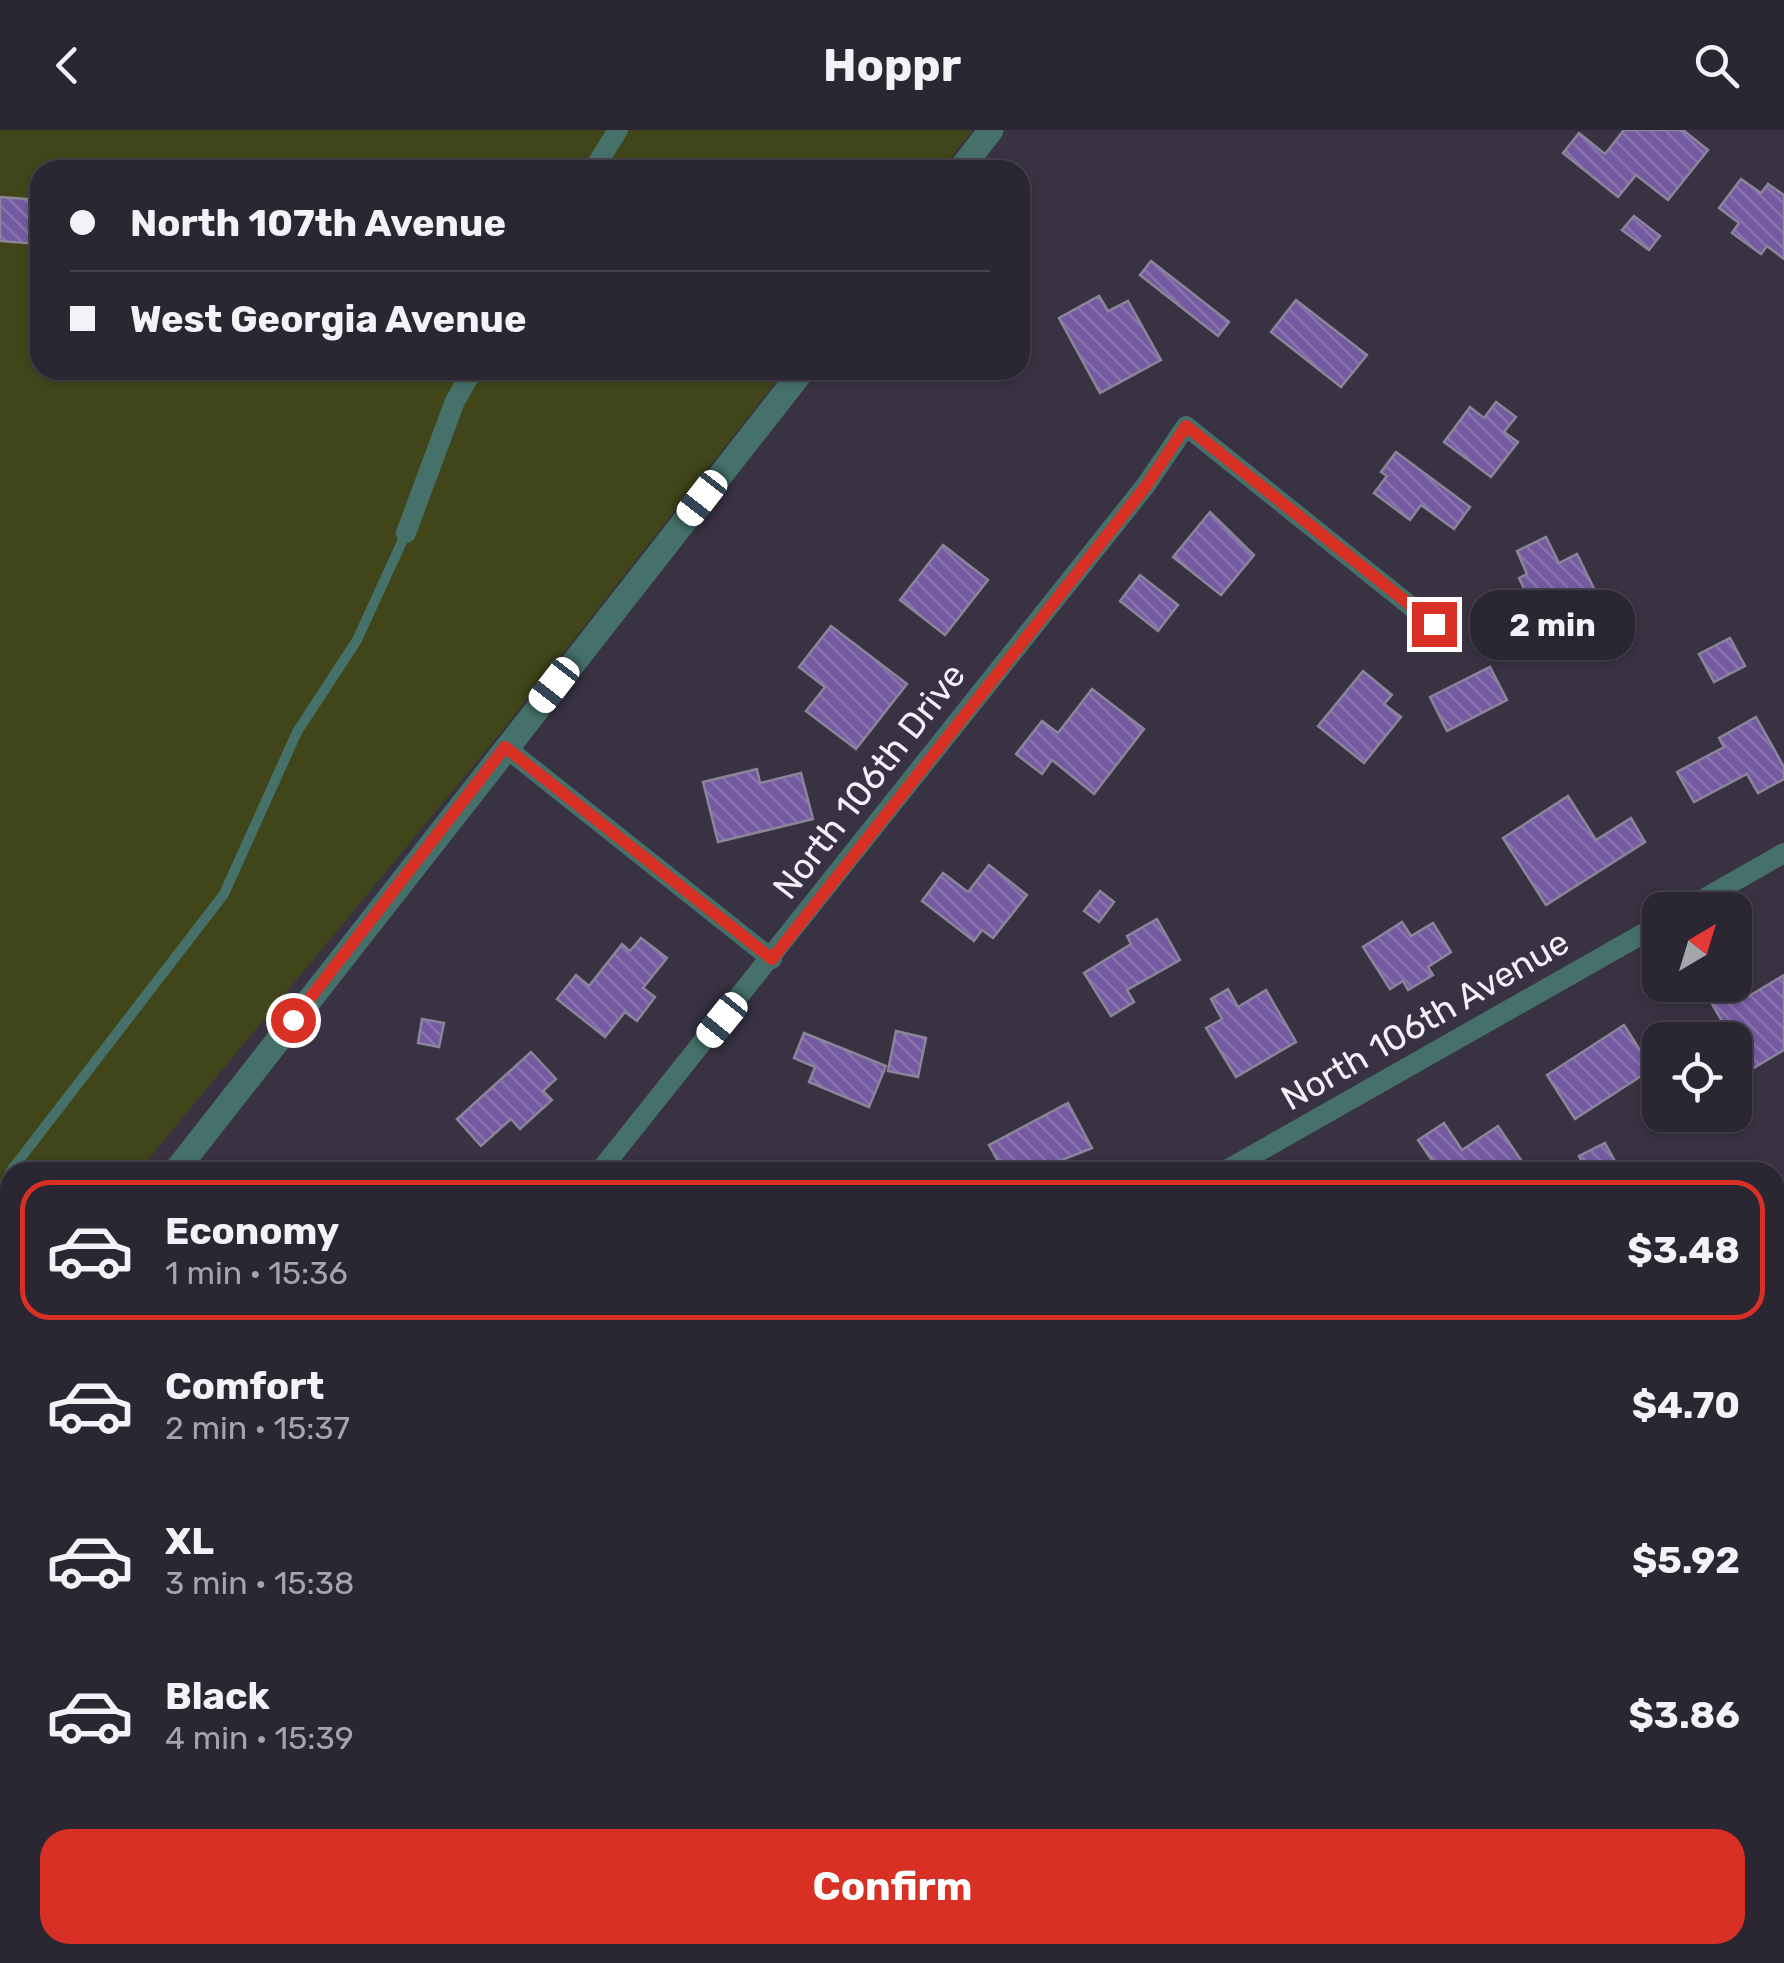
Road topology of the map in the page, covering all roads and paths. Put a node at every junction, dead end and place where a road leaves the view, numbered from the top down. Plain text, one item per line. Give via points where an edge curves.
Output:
1 (618, 130) edge
2 (991, 130) edge
3 (599, 160) edge
4 (968, 160) edge
5 (467, 380) edge
6 (795, 380) edge
7 (406, 533) joint
8 (1434, 624) dead end
9 (505, 747) junction
10 (1784, 853) edge
11 (1716, 892) edge
12 (1642, 934) edge
13 (772, 959) junction
14 (18, 1162) edge
15 (183, 1162) edge
16 (607, 1162) edge
17 (1241, 1162) edge

1 - 3 street
2 - 4 street
5 - 7 street
6 - 9 street
7 - 14 lane via 358,640 297,732 224,894
8 - 13 street, North 106th Drive via 1186,426 1146,486
9 - 13 street
9 - 15 street
10 - 11 street
12 - 17 street, North 106th Avenue
13 - 16 street, North 106th Drive

